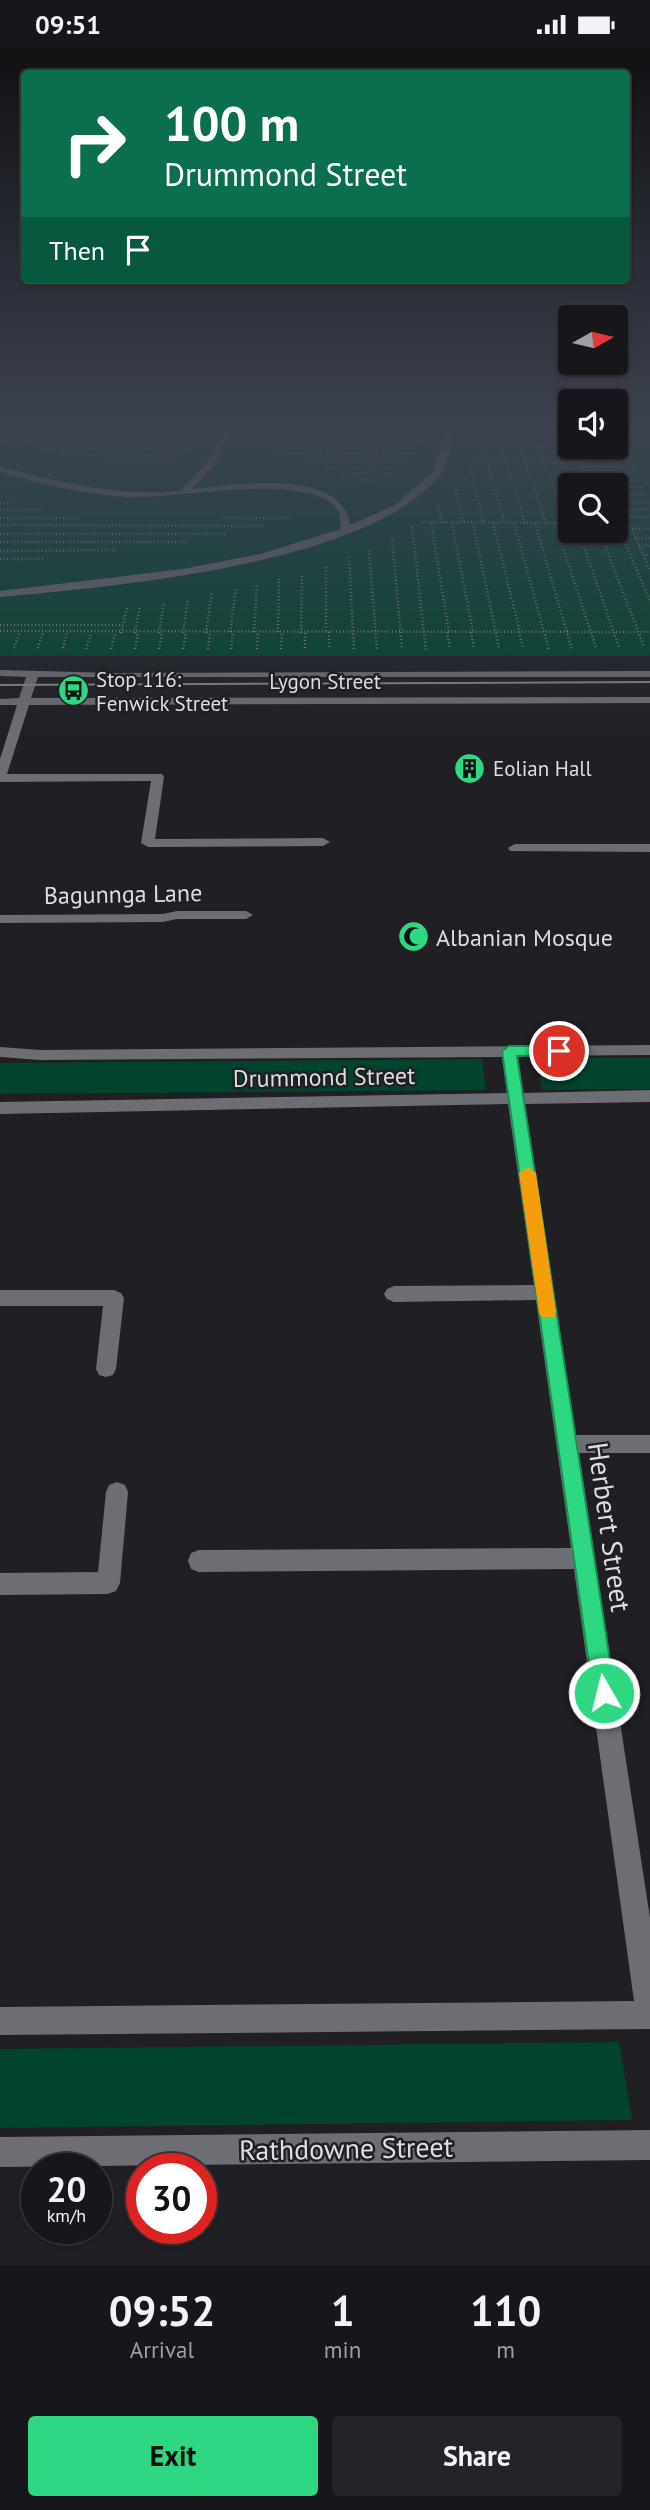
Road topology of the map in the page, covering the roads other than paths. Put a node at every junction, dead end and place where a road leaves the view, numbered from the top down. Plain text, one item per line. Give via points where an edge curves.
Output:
1 (340, 533) edge
2 (0, 594) edge
3 (0, 673) edge
4 (33, 674) junction
5 (650, 674) edge
6 (650, 699) edge
7 (0, 702) edge
8 (24, 702) junction
9 (0, 778) edge
10 (323, 842) dead end
11 (515, 848) dead end
12 (650, 848) edge
13 (246, 915) dead end
14 (0, 919) edge
15 (650, 1050) edge
16 (509, 1051) junction
17 (0, 1052) edge
18 (650, 1096) edge
19 (516, 1097) junction
20 (0, 1108) edge
21 (545, 1292) junction
22 (394, 1294) dead end
23 (0, 1298) edge
24 (106, 1369) dead end
25 (568, 1444) junction
26 (650, 1444) edge
27 (117, 1492) dead end
28 (584, 1558) junction
29 (199, 1561) dead end
30 (0, 1584) edge
31 (650, 2013) edge
32 (0, 2021) edge
33 (650, 2145) edge
34 (0, 2152) edge

1 - 2 street via 303,547 216,567
3 - 4 street, Lygon Street
4 - 5 street, Lygon Street
4 - 8 street
6 - 8 street, Lygon Street
7 - 8 street, Lygon Street
8 - 9 street
9 - 10 street via 158,777 148,843
11 - 12 street
13 - 14 street, Bagunnga Lane
15 - 16 street, Drummond Street
16 - 17 street, Drummond Street
16 - 19 street, Herbert Street
18 - 19 street, Drummond Street
19 - 20 street, Drummond Street
19 - 21 street, Herbert Street
21 - 22 street
21 - 25 street, Herbert Street
23 - 24 street via 114,1298
25 - 26 street
25 - 28 street, Herbert Street
27 - 30 street via 108,1583
28 - 29 street
28 - 31 street, Herbert Street
31 - 32 street
33 - 34 street, Rathdowne Street

